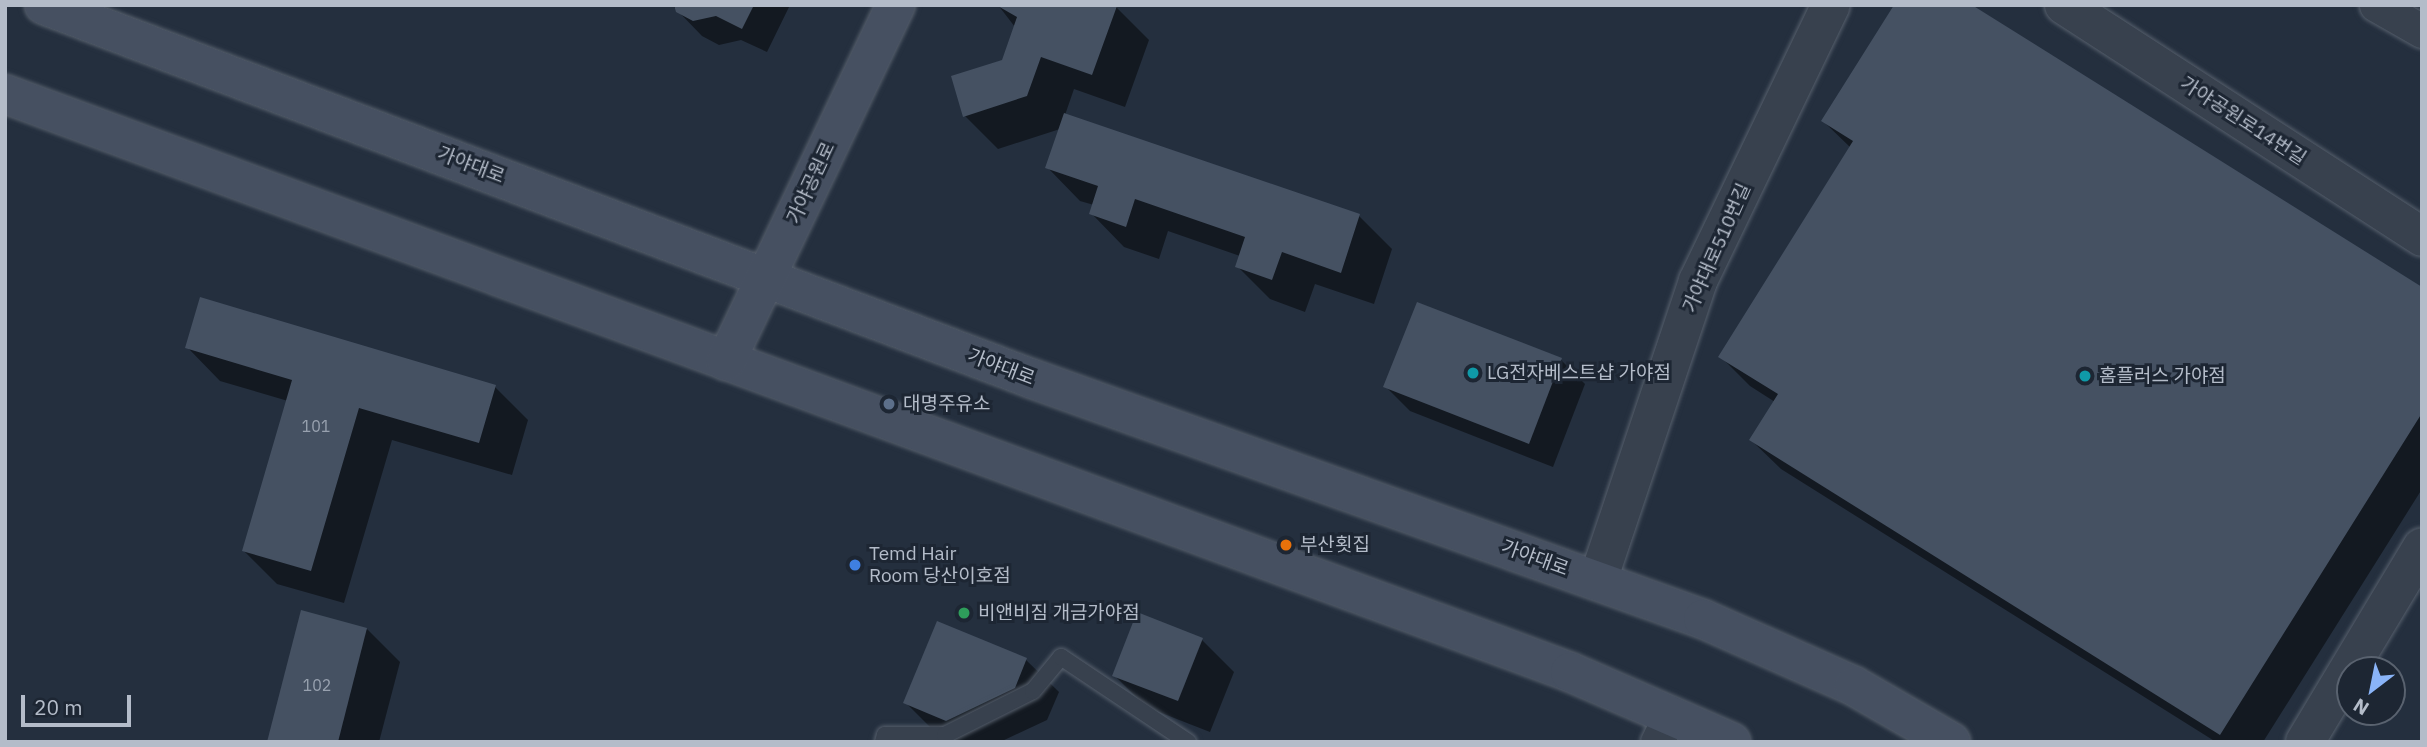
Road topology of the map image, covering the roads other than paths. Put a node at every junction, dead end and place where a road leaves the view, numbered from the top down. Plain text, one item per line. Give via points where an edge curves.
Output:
1 (44, 5) edge
2 (896, 5) edge
3 (1831, 5) edge
4 (2064, 5) edge
5 (2376, 5) edge
6 (2422, 31) edge
7 (5, 94) edge
8 (2422, 237) edge
9 (766, 278) junction
10 (726, 361) junction
11 (2422, 547) edge
12 (1598, 580) junction
13 (1664, 728) edge
14 (883, 742) edge
15 (1188, 742) edge
16 (1731, 742) edge
17 (1951, 742) edge
18 (2305, 742) edge

1 - 9 main road, 가야대로
2 - 9 main road, 가야공원로
3 - 12 street, 가야대로510번길 via 1698,281
4 - 8 street, 가야공원로14번길
5 - 6 street
7 - 10 main road
9 - 10 main road, 가야공원로
9 - 12 main road, 가야대로 via 1030,378
10 - 13 main road via 1570,671
11 - 18 street
12 - 17 main road, 가야대로 via 1703,619 1854,686
13 - 16 main road
14 - 15 lane via 885,735 945,735 1033,691 1061,657

